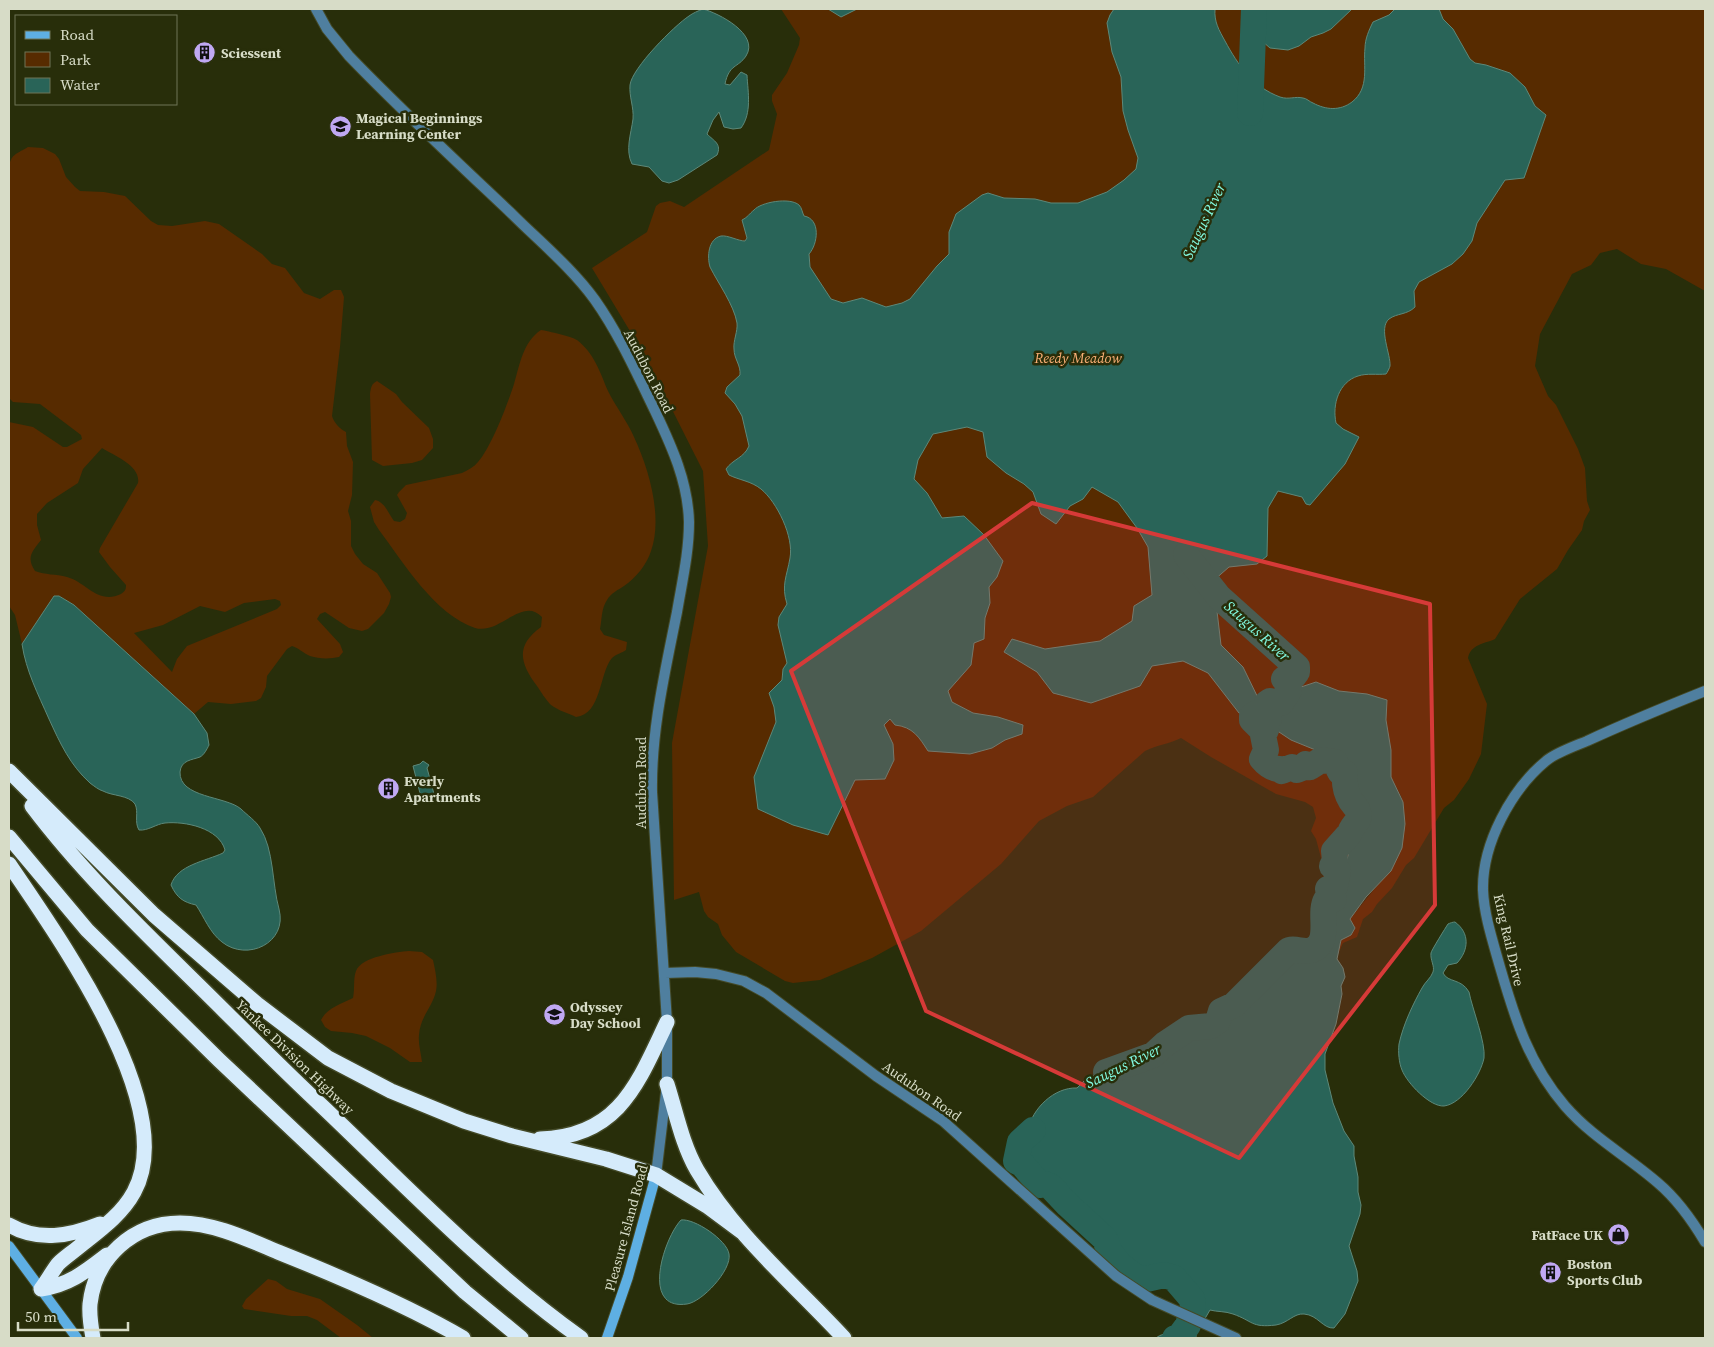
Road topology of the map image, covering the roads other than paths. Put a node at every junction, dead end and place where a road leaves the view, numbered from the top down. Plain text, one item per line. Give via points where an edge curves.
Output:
1 (316, 9) edge
2 (1705, 692) edge
3 (9, 771) edge
4 (9, 776) edge
5 (9, 837) edge
6 (9, 864) edge
7 (665, 973) junction
8 (667, 1022) junction
9 (667, 1084) junction
10 (512, 1136) junction
11 (656, 1175) junction
12 (115, 1217) junction
13 (9, 1225) edge
14 (742, 1232) junction
15 (1705, 1242) edge
16 (9, 1246) edge
17 (117, 1247) junction
18 (41, 1290) junction
19 (1234, 1337) edge
20 (77, 1338) edge
21 (93, 1338) edge
22 (463, 1338) edge
23 (521, 1338) edge
24 (580, 1338) edge
25 (607, 1338) edge
26 (844, 1338) edge

1 - 7 street, Audubon Road via 349,56 588,291 623,348 681,470 687,499 689,539 653,750 652,782
2 - 15 street, King Rail Drive via 1654,711 1547,760 1521,788 1492,837 1483,889 1486,914 1512,1009 1539,1070 1579,1121 1671,1195
3 - 10 highway via 154,915 304,1041 353,1073 391,1091 464,1121
4 - 24 highway, Yankee Division Highway via 122,910 439,1218
5 - 23 highway via 88,930 219,1060 466,1292
6 - 12 highway via 82,975 104,1016 139,1104 145,1138 143,1167 138,1186
7 - 8 street, Pleasure Island Road
7 - 19 street, Audubon Road via 716,974 744,981 766,993 876,1076 944,1121 1141,1295
8 - 9 street, Pleasure Island Road
8 - 10 highway via 636,1086 612,1114 593,1126 561,1137
9 - 11 street, Pleasure Island Road
9 - 14 highway via 696,1168
10 - 11 highway
11 - 14 highway
11 - 25 street, Pleasure Island Road via 628,1277
12 - 13 highway via 76,1233 56,1236 27,1233
12 - 18 highway via 58,1264
14 - 26 highway
16 - 18 street
17 - 18 highway via 75,1279
17 - 21 highway via 103,1266 92,1292
17 - 22 highway via 142,1232 166,1225 180,1223 216,1228 306,1263 419,1314
18 - 20 street

